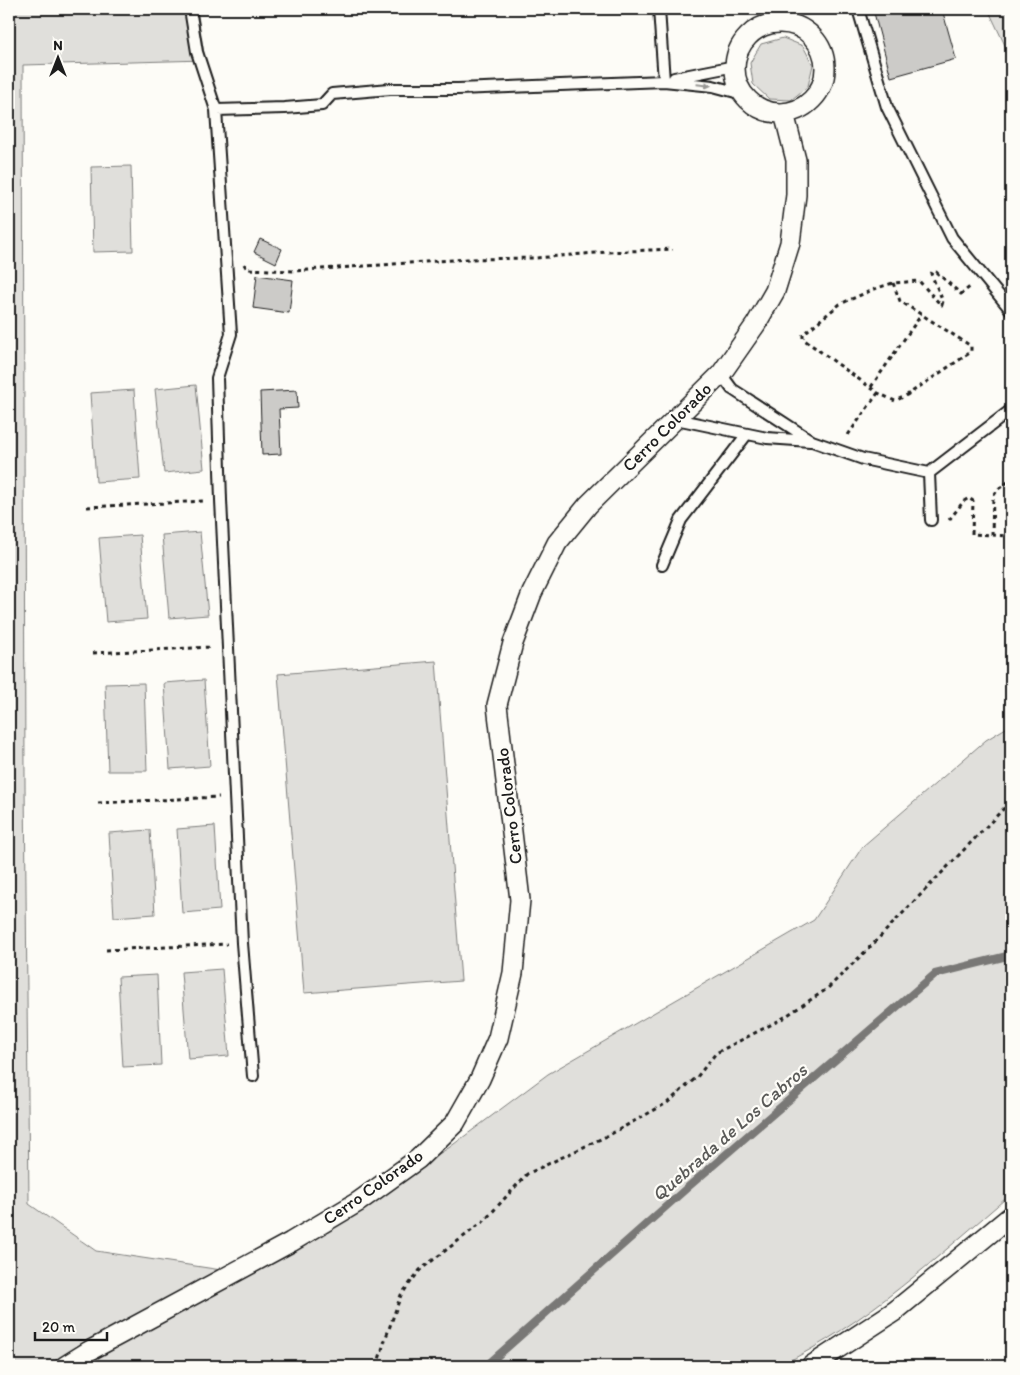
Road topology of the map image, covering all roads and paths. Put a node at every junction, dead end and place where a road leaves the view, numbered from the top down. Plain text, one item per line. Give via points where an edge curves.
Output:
1 (190, 9) edge
2 (659, 9) edge
3 (858, 9) edge
4 (773, 16) edge
5 (735, 66) junction
6 (664, 81) junction
7 (743, 94) junction
8 (216, 110) junction
9 (784, 113) junction
10 (673, 249) dead end
11 (242, 261) dead end
12 (983, 276) junction
13 (893, 284) junction
14 (1011, 310) edge
15 (921, 316) junction
16 (721, 374) junction
17 (871, 388) junction
18 (878, 393) junction
19 (1011, 410) edge
20 (676, 419) junction
21 (747, 434) junction
22 (812, 442) junction
23 (838, 450) junction
24 (929, 473) junction
25 (1011, 480) edge
26 (221, 500) junction
27 (87, 507) dead end
28 (931, 520) joint
29 (992, 535) junction
30 (1011, 536) edge
31 (662, 565) dead end
32 (228, 646) junction
33 (93, 653) dead end
34 (234, 797) junction
35 (1011, 802) edge
36 (98, 803) dead end
37 (242, 943) junction
38 (106, 950) dead end
39 (253, 1076) dead end
40 (1011, 1216) edge
41 (65, 1366) edge
42 (377, 1366) edge
43 (811, 1366) edge

1 - 8 lane via 197,52
2 - 6 lane
3 - 12 lane via 887,107 952,238
4 - 5 street via 740,46
4 - 9 street via 811,36 825,63 822,84 811,101
5 - 6 lane
5 - 7 street via 736,80
6 -> 7 lane via 713,86
6 - 8 lane via 390,89 332,94 322,105
7 - 9 street via 756,107
8 - 26 lane via 231,334 217,378
9 - 16 street, Cerro Colorado via 796,160 796,196 790,243 775,291
10 - 11 path via 293,271 247,270
12 - 13 path via 961,294 932,272 942,305 919,282
12 - 14 lane
13 - 15 path via 900,301
13 - 17 path via 840,304 803,334 803,339
15 - 17 path
15 - 18 path via 971,346 971,352 907,396 895,401
16 - 20 street, Cerro Colorado
16 - 22 lane via 732,389
17 - 18 path
18 - 23 path
19 - 24 lane
20 - 21 lane
20 - 41 street, Cerro Colorado via 588,505 557,544 532,593 514,643 497,705 520,900 513,973 498,1038 455,1123 418,1159 358,1202
21 - 22 lane
21 - 31 lane via 681,520
22 - 23 lane
23 - 24 lane via 864,460
24 - 28 lane
25 - 29 path via 998,489 993,498
26 - 27 path
26 - 32 lane
28 - 29 path via 946,523 969,498 973,502 972,534
29 - 30 path
32 - 33 path
32 - 34 lane
34 - 36 path
34 - 37 lane
35 - 42 path via 827,989 780,1020 716,1053 697,1077 667,1103 527,1174 484,1220 420,1270 401,1295
37 - 38 path
37 - 39 lane
40 - 43 street via 895,1311

